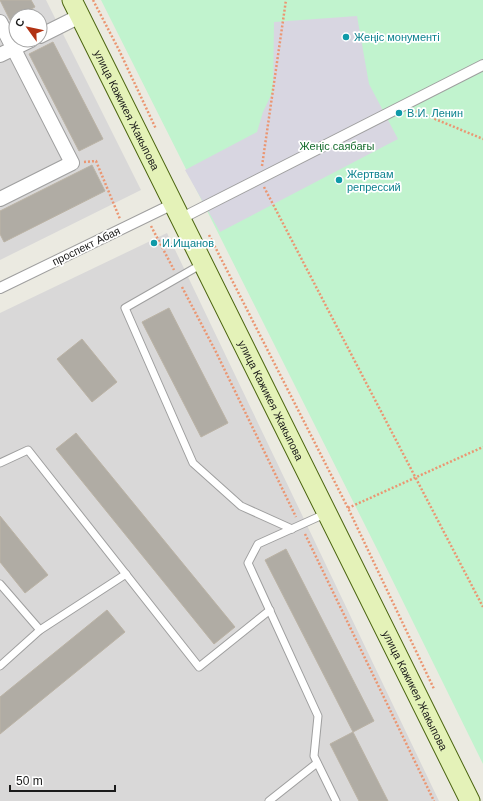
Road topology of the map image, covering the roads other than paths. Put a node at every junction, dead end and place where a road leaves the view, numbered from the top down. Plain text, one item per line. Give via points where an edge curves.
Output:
1 (76, 8) edge
2 (0, 22) edge
3 (48, 30) edge
4 (14, 49) junction
5 (0, 55) edge
6 (483, 65) edge
7 (0, 199) edge
8 (183, 211) junction
9 (202, 264) junction
10 (0, 288) edge
11 (0, 463) edge
12 (327, 513) junction
13 (292, 529) junction
14 (126, 574) junction
15 (0, 584) edge
16 (270, 610) junction
17 (40, 630) junction
18 (0, 666) edge
19 (317, 763) junction
20 (269, 801) edge
21 (336, 801) edge
22 (470, 801) edge

1 - 3 street
1 - 8 main road, улица Кажикея Жакыпова
2 - 4 street
4 - 5 street
4 - 7 street via 72,163
6 - 8 street, проспект Абая via 260,178
8 - 9 main road, улица Кажикея Жакыпова
8 - 10 street, проспект Абая via 147,217
9 - 12 main road, улица Кажикея Жакыпова
9 - 13 lane via 125,308 193,463 241,506
11 - 14 lane via 28,450
12 - 13 lane
12 - 22 main road, улица Кажикея Жакыпова
13 - 16 lane via 258,544 248,563
14 - 16 lane via 199,667
14 - 17 lane
15 - 17 lane
16 - 19 lane via 318,716 314,756
17 - 18 lane
19 - 20 lane
19 - 21 lane

